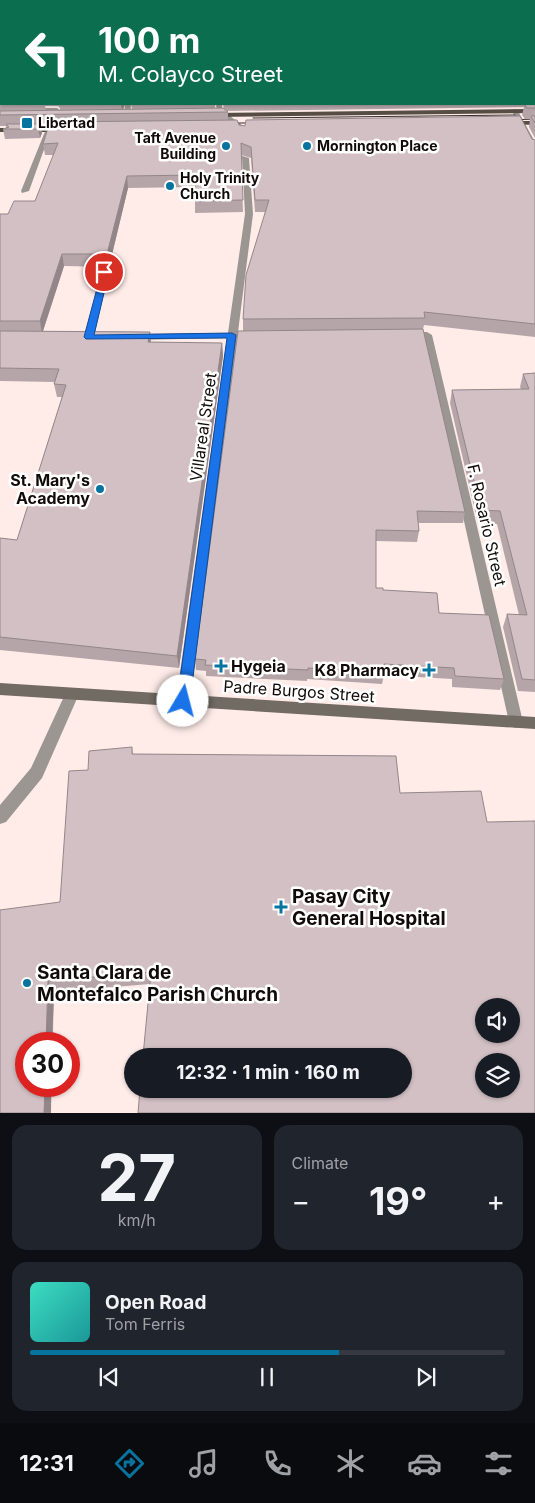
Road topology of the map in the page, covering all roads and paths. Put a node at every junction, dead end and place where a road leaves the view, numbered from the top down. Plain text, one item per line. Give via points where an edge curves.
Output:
1 (128, 105) edge
2 (219, 105) edge
3 (515, 111) junction
4 (535, 111) edge
5 (36, 113) edge
6 (224, 115) junction
7 (117, 116) edge
8 (127, 116) junction
9 (136, 116) edge
10 (204, 116) edge
11 (58, 117) edge
12 (502, 123) edge
13 (522, 123) junction
14 (535, 123) edge
15 (232, 127) edge
16 (251, 127) edge
17 (48, 130) junction
18 (74, 130) edge
19 (242, 130) junction
20 (2, 134) edge
21 (535, 149) edge
22 (245, 158) edge
23 (25, 191) dead end
24 (104, 272) edge
25 (232, 335) junction
26 (261, 335) edge
27 (397, 335) edge
28 (89, 337) edge
29 (127, 337) edge
30 (0, 690) edge
31 (72, 694) junction
32 (183, 701) junction
33 (516, 722) junction
34 (535, 723) edge
35 (0, 818) edge

1 - 8 street
2 - 6 street via 219,111
3 - 4 main road
3 - 6 main road
3 - 13 street
5 - 11 main road
6 - 10 main road
6 - 19 street
7 - 8 main road
8 - 9 main road
12 - 13 main road
13 - 14 main road
13 - 21 street
15 - 19 main road
16 - 19 main road
17 - 18 main road
17 - 20 main road
17 - 23 street
22 - 25 street, Villareal Street via 250,214
24 - 28 street
25 - 26 street
25 - 29 street
25 - 32 street, Villareal Street
27 - 33 street, F. Rosario Street via 427,335
30 - 31 street, Padre Burgos Street
31 - 32 street, Padre Burgos Street
31 - 35 street via 37,774
32 - 33 street, Padre Burgos Street
33 - 34 street, Padre Burgos Street

